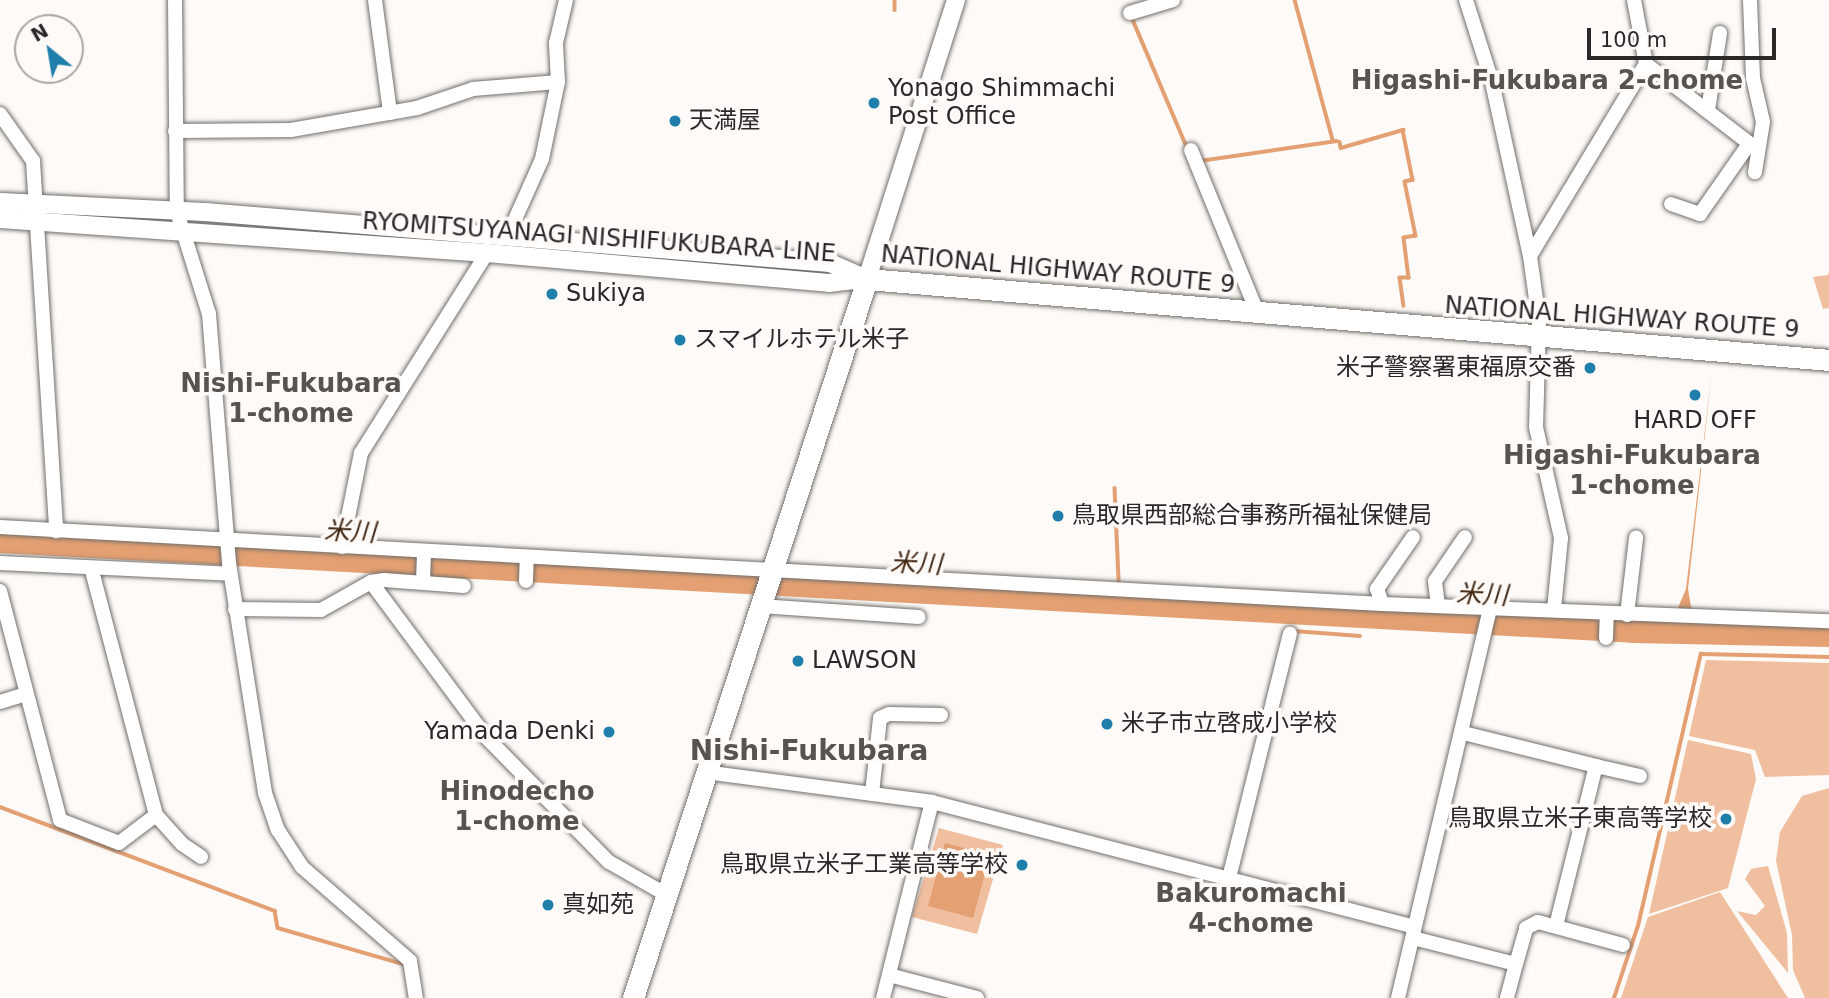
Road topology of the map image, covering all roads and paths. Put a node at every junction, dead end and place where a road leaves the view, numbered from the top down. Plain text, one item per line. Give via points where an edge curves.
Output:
1 (175, 0) edge
2 (375, 0) edge
3 (566, 0) edge
4 (956, 0) edge
5 (1173, 0) edge
6 (1466, 0) edge
7 (1634, 0) edge
8 (1750, 0) edge
9 (1129, 13) dead end
10 (1720, 33) dead end
11 (1646, 64) junction
12 (558, 82) junction
13 (1708, 110) junction
14 (390, 113) junction
15 (0, 114) edge
16 (175, 131) junction
17 (1754, 147) junction
18 (1191, 150) dead end
19 (1755, 172) dead end
20 (0, 202) edge
21 (1671, 204) dead end
22 (177, 212) junction
23 (39, 213) junction
24 (0, 219) edge
25 (181, 232) junction
26 (508, 235) junction
27 (486, 253) junction
28 (1530, 256) junction
29 (867, 279) junction
30 (1258, 314) junction
31 (1538, 338) junction
32 (1829, 360) edge
33 (0, 527) edge
34 (56, 531) junction
35 (1413, 537) dead end
36 (1465, 537) dead end
37 (1636, 538) dead end
38 (228, 542) junction
39 (342, 547) junction
40 (0, 563) edge
41 (423, 566) junction
42 (91, 568) junction
43 (230, 568) junction
44 (772, 571) junction
45 (371, 582) junction
46 (464, 586) dead end
47 (0, 591) edge
48 (761, 602) junction
49 (1382, 604) junction
50 (1438, 607) junction
51 (235, 610) junction
52 (1554, 610) junction
53 (1627, 615) junction
54 (919, 617) dead end
55 (1489, 618) junction
56 (1829, 621) edge
57 (1290, 632) dead end
58 (27, 694) junction
59 (0, 702) edge
60 (941, 715) dead end
61 (1464, 733) junction
62 (1596, 766) junction
63 (705, 772) junction
64 (1640, 776) dead end
65 (872, 794) junction
66 (932, 802) junction
67 (156, 815) junction
68 (201, 857) dead end
69 (1229, 878) junction
70 (665, 894) junction
71 (1556, 926) junction
72 (1414, 933) junction
73 (1623, 945) dead end
74 (1516, 964) junction
75 (889, 975) junction
76 (932, 993) edge
77 (416, 998) edge
78 (633, 998) edge
79 (883, 998) edge
80 (976, 998) edge
81 (1398, 998) edge
82 (1507, 998) edge

1 - 16 street
2 - 14 street
3 - 12 street via 556,43
4 - 29 main road
5 - 9 street
6 - 28 street via 1492,82
7 - 11 street
8 - 17 street via 1753,78 1763,122
10 - 13 street
11 - 13 street
11 - 28 street
12 - 14 street via 473,89
12 - 26 street via 542,159
13 - 17 street
14 - 16 street via 291,130
15 - 23 street via 24,152 31,152
16 - 22 street
17 - 19 street
17 - 21 street via 1704,211 1691,214
18 - 30 street
20 - 23 main road, RYOMITSUYANAGI NISHIFUKUBARA LINE
22 - 23 main road, RYOMITSUYANAGI NISHIFUKUBARA LINE
22 - 25 street
22 - 26 main road, RYOMITSUYANAGI NISHIFUKUBARA LINE
23 - 24 main road, RYOMITSUYANAGI NISHIFUKUBARA LINE
23 - 25 main road, RYOMITSUYANAGI NISHIFUKUBARA LINE
23 - 34 street
25 - 27 main road, RYOMITSUYANAGI NISHIFUKUBARA LINE
25 - 38 street via 209,314
26 - 29 main road, RYOMITSUYANAGI NISHIFUKUBARA LINE via 830,263
27 - 29 main road, RYOMITSUYANAGI NISHIFUKUBARA LINE via 829,283
27 - 39 street via 361,453
28 - 31 street
29 - 30 highway, NATIONAL HIGHWAY ROUTE 9
29 - 44 highway, NATIONAL HIGHWAY ROUTE 9
30 - 31 highway, NATIONAL HIGHWAY ROUTE 9
31 - 32 highway, NATIONAL HIGHWAY ROUTE 9
31 - 52 street via 1536,427 1561,538
33 - 34 street
34 - 38 street
35 - 49 street via 1377,589
36 - 50 street via 1434,581
37 - 53 street
38 - 39 street
38 - 43 street
39 - 41 street
40 - 42 street
41 - 44 street
41 - 45 street
41 - 46 street
42 - 43 street
42 - 67 street
43 - 51 street
44 - 48 highway, NATIONAL HIGHWAY ROUTE 9
44 - 49 street
45 - 51 street via 321,610
45 - 70 street via 486,737 609,862
47 - 58 street
48 - 54 street
48 - 63 highway, NATIONAL HIGHWAY ROUTE 9
49 - 50 street
50 - 55 street
51 - 77 street via 265,793 278,830 302,867 404,953 415,977
52 - 53 street via 1607,627
52 - 55 street
53 - 56 street
55 - 61 street
57 - 69 street
58 - 59 street
58 - 67 street via 61,822 117,843
60 - 65 street via 888,714 880,718
61 - 62 street
61 - 72 street
62 - 64 street
62 - 71 street
63 - 65 street
63 - 70 highway, NATIONAL HIGHWAY ROUTE 9
65 - 66 street
66 - 69 street
66 - 75 street
67 - 68 street
69 - 72 street
70 - 78 highway, NATIONAL HIGHWAY ROUTE 9
71 - 73 street
71 - 74 street via 1528,925
72 - 74 street
72 - 81 street
74 - 82 street
75 - 76 street
75 - 79 street
76 - 80 street

